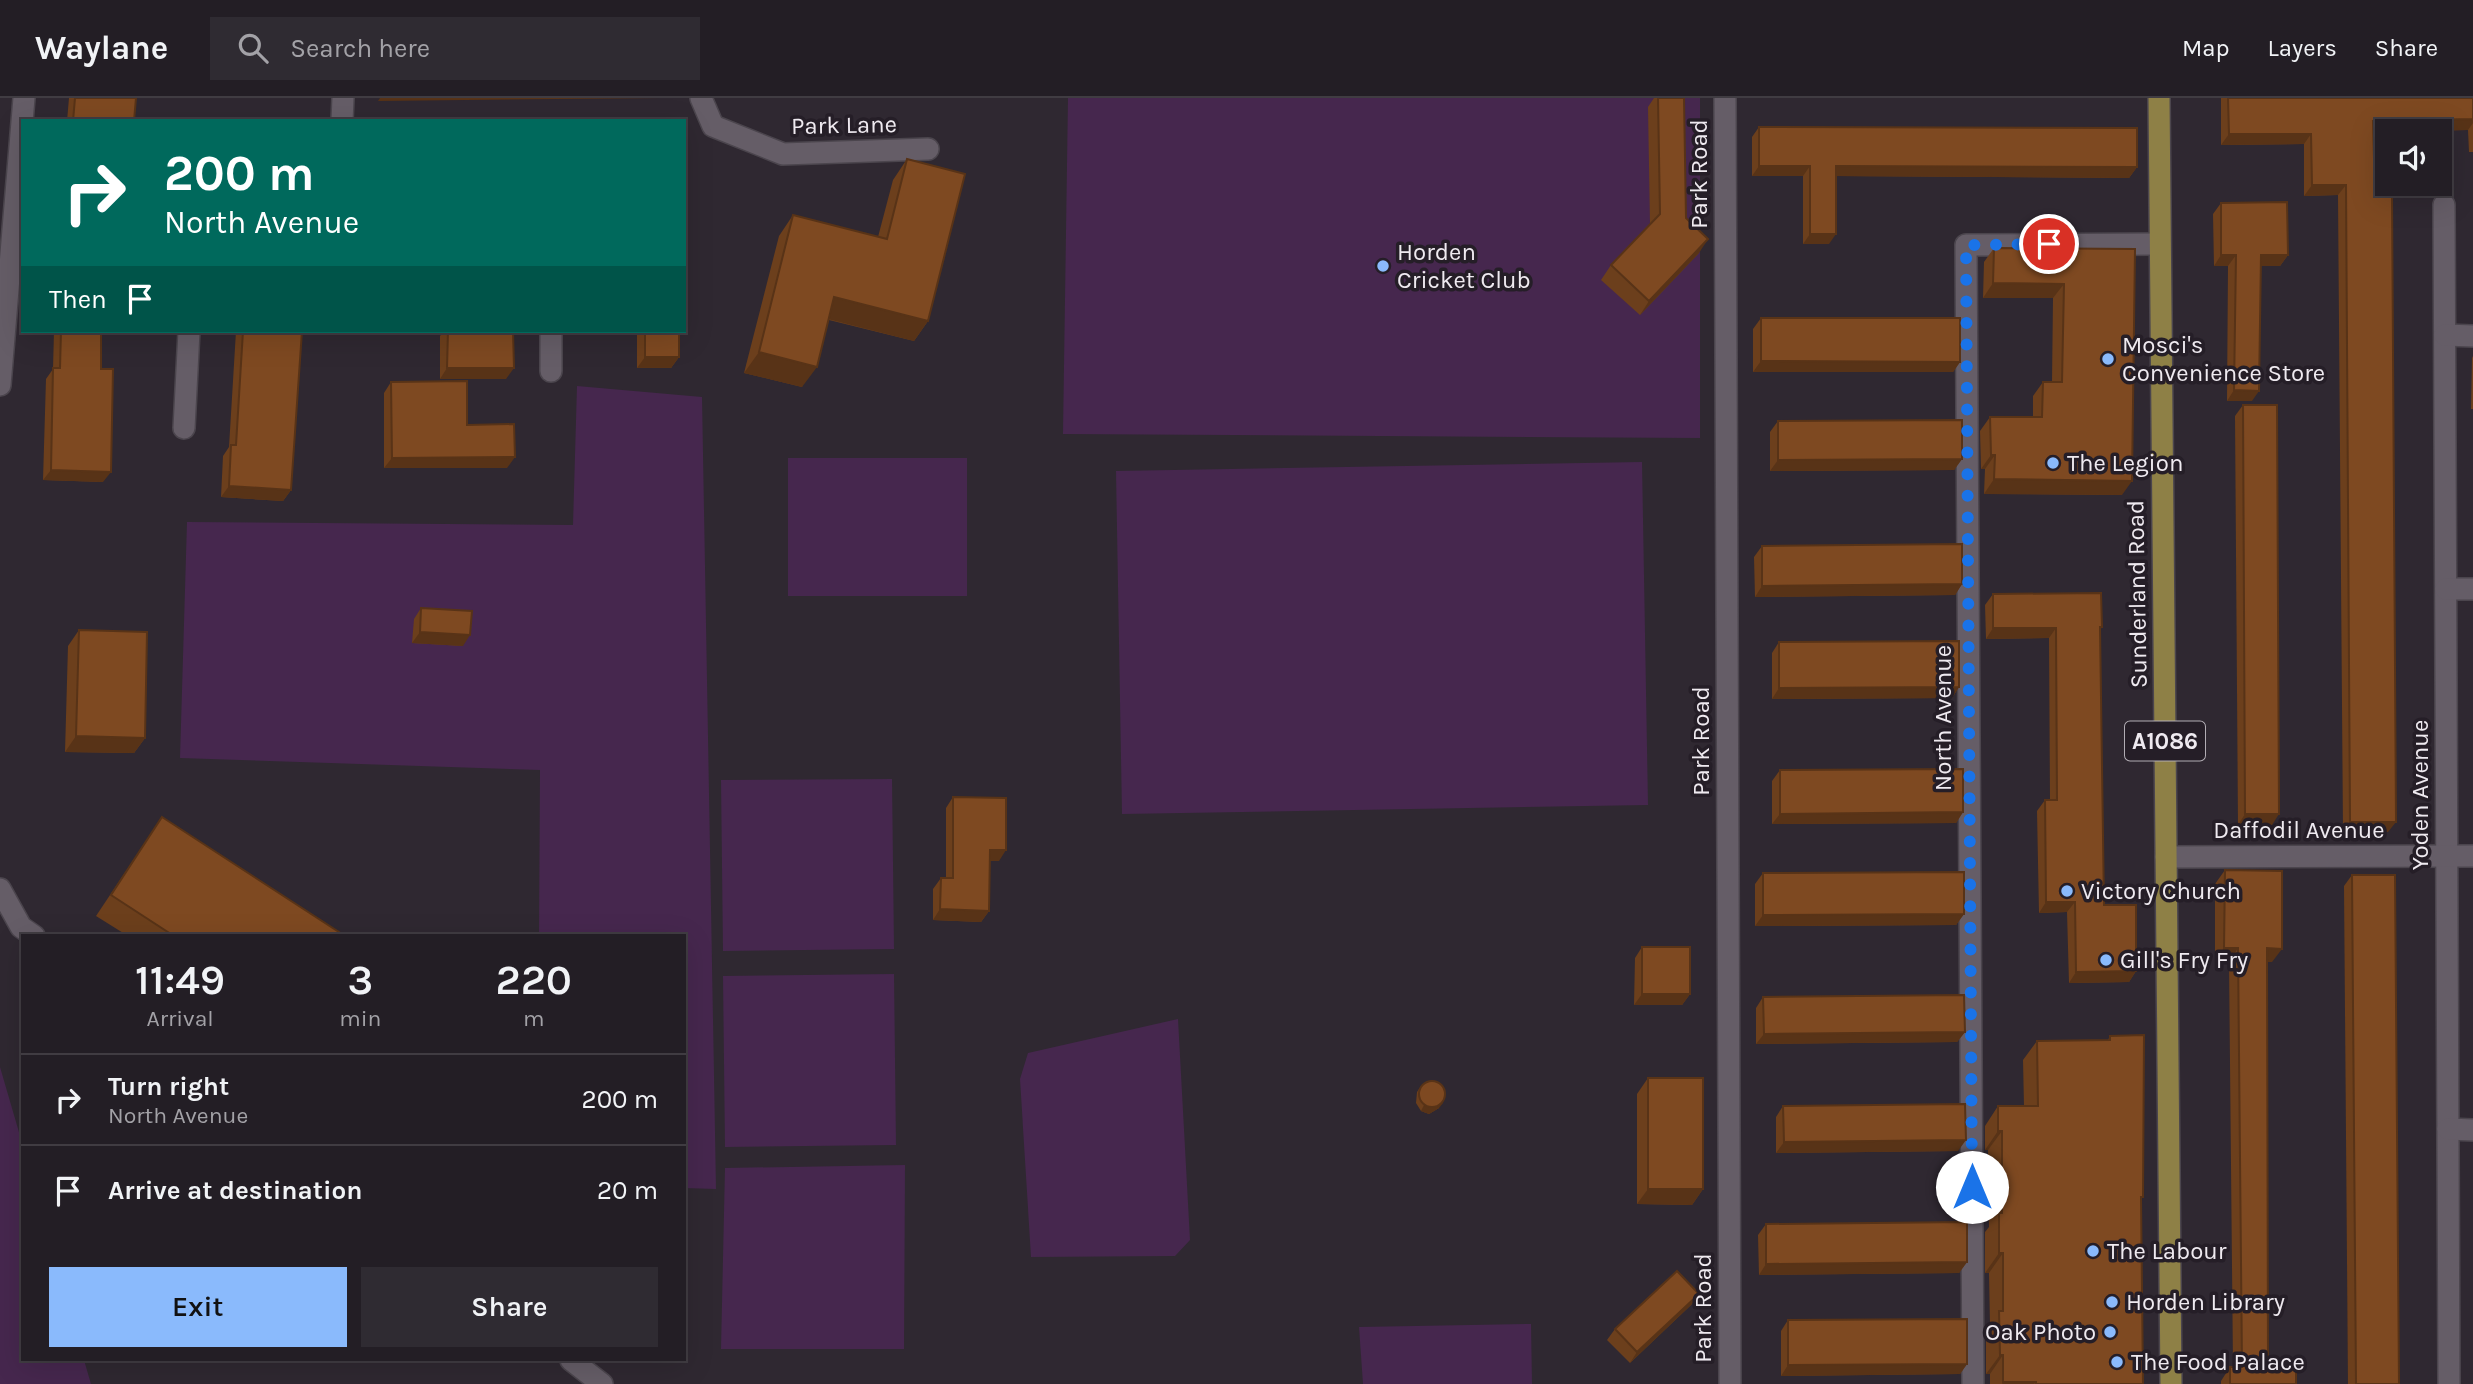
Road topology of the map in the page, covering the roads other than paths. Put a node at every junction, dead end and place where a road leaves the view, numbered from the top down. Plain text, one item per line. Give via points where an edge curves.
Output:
1 (24, 98) edge
2 (343, 98) edge
3 (701, 98) edge
4 (1725, 98) edge
5 (2159, 98) edge
6 (22, 119) edge
7 (342, 119) edge
8 (21, 134) edge
9 (928, 149) dead end
10 (2444, 205) dead end
11 (12, 241) edge
12 (2160, 244) junction
13 (189, 333) edge
14 (551, 333) edge
15 (2445, 335) junction
16 (2473, 335) edge
17 (551, 371) dead end
18 (0, 386) edge
19 (184, 428) dead end
20 (2446, 589) junction
21 (2473, 589) edge
22 (2447, 856) junction
23 (2473, 856) edge
24 (2166, 857) junction
25 (0, 889) edge
26 (31, 934) edge
27 (2448, 1129) junction
28 (2473, 1130) edge
29 (572, 1361) edge
30 (602, 1384) edge
31 (1730, 1384) edge
32 (1973, 1384) edge
33 (2171, 1384) edge
34 (2449, 1384) edge

1 - 6 street
2 - 7 street
3 - 9 street, Park Lane via 713,126 783,154
4 - 31 street, Park Road
5 - 12 main road, Sunderland Road / A1086
8 - 11 street
10 - 15 street, Yoden Avenue
11 - 18 street
12 - 24 main road, Sunderland Road / A1086
12 - 32 street, North Avenue via 1966,245
13 - 19 street
14 - 17 street
15 - 16 street
15 - 20 street, Yoden Avenue
20 - 21 street
20 - 22 street, Yoden Avenue
22 - 23 street, Daffodil Avenue
22 - 24 street, Daffodil Avenue
22 - 27 street, Yoden Avenue
24 - 33 main road, Sunderland Road / A1086
25 - 26 street via 21,927
27 - 28 street
27 - 34 street, Yoden Avenue
29 - 30 street

